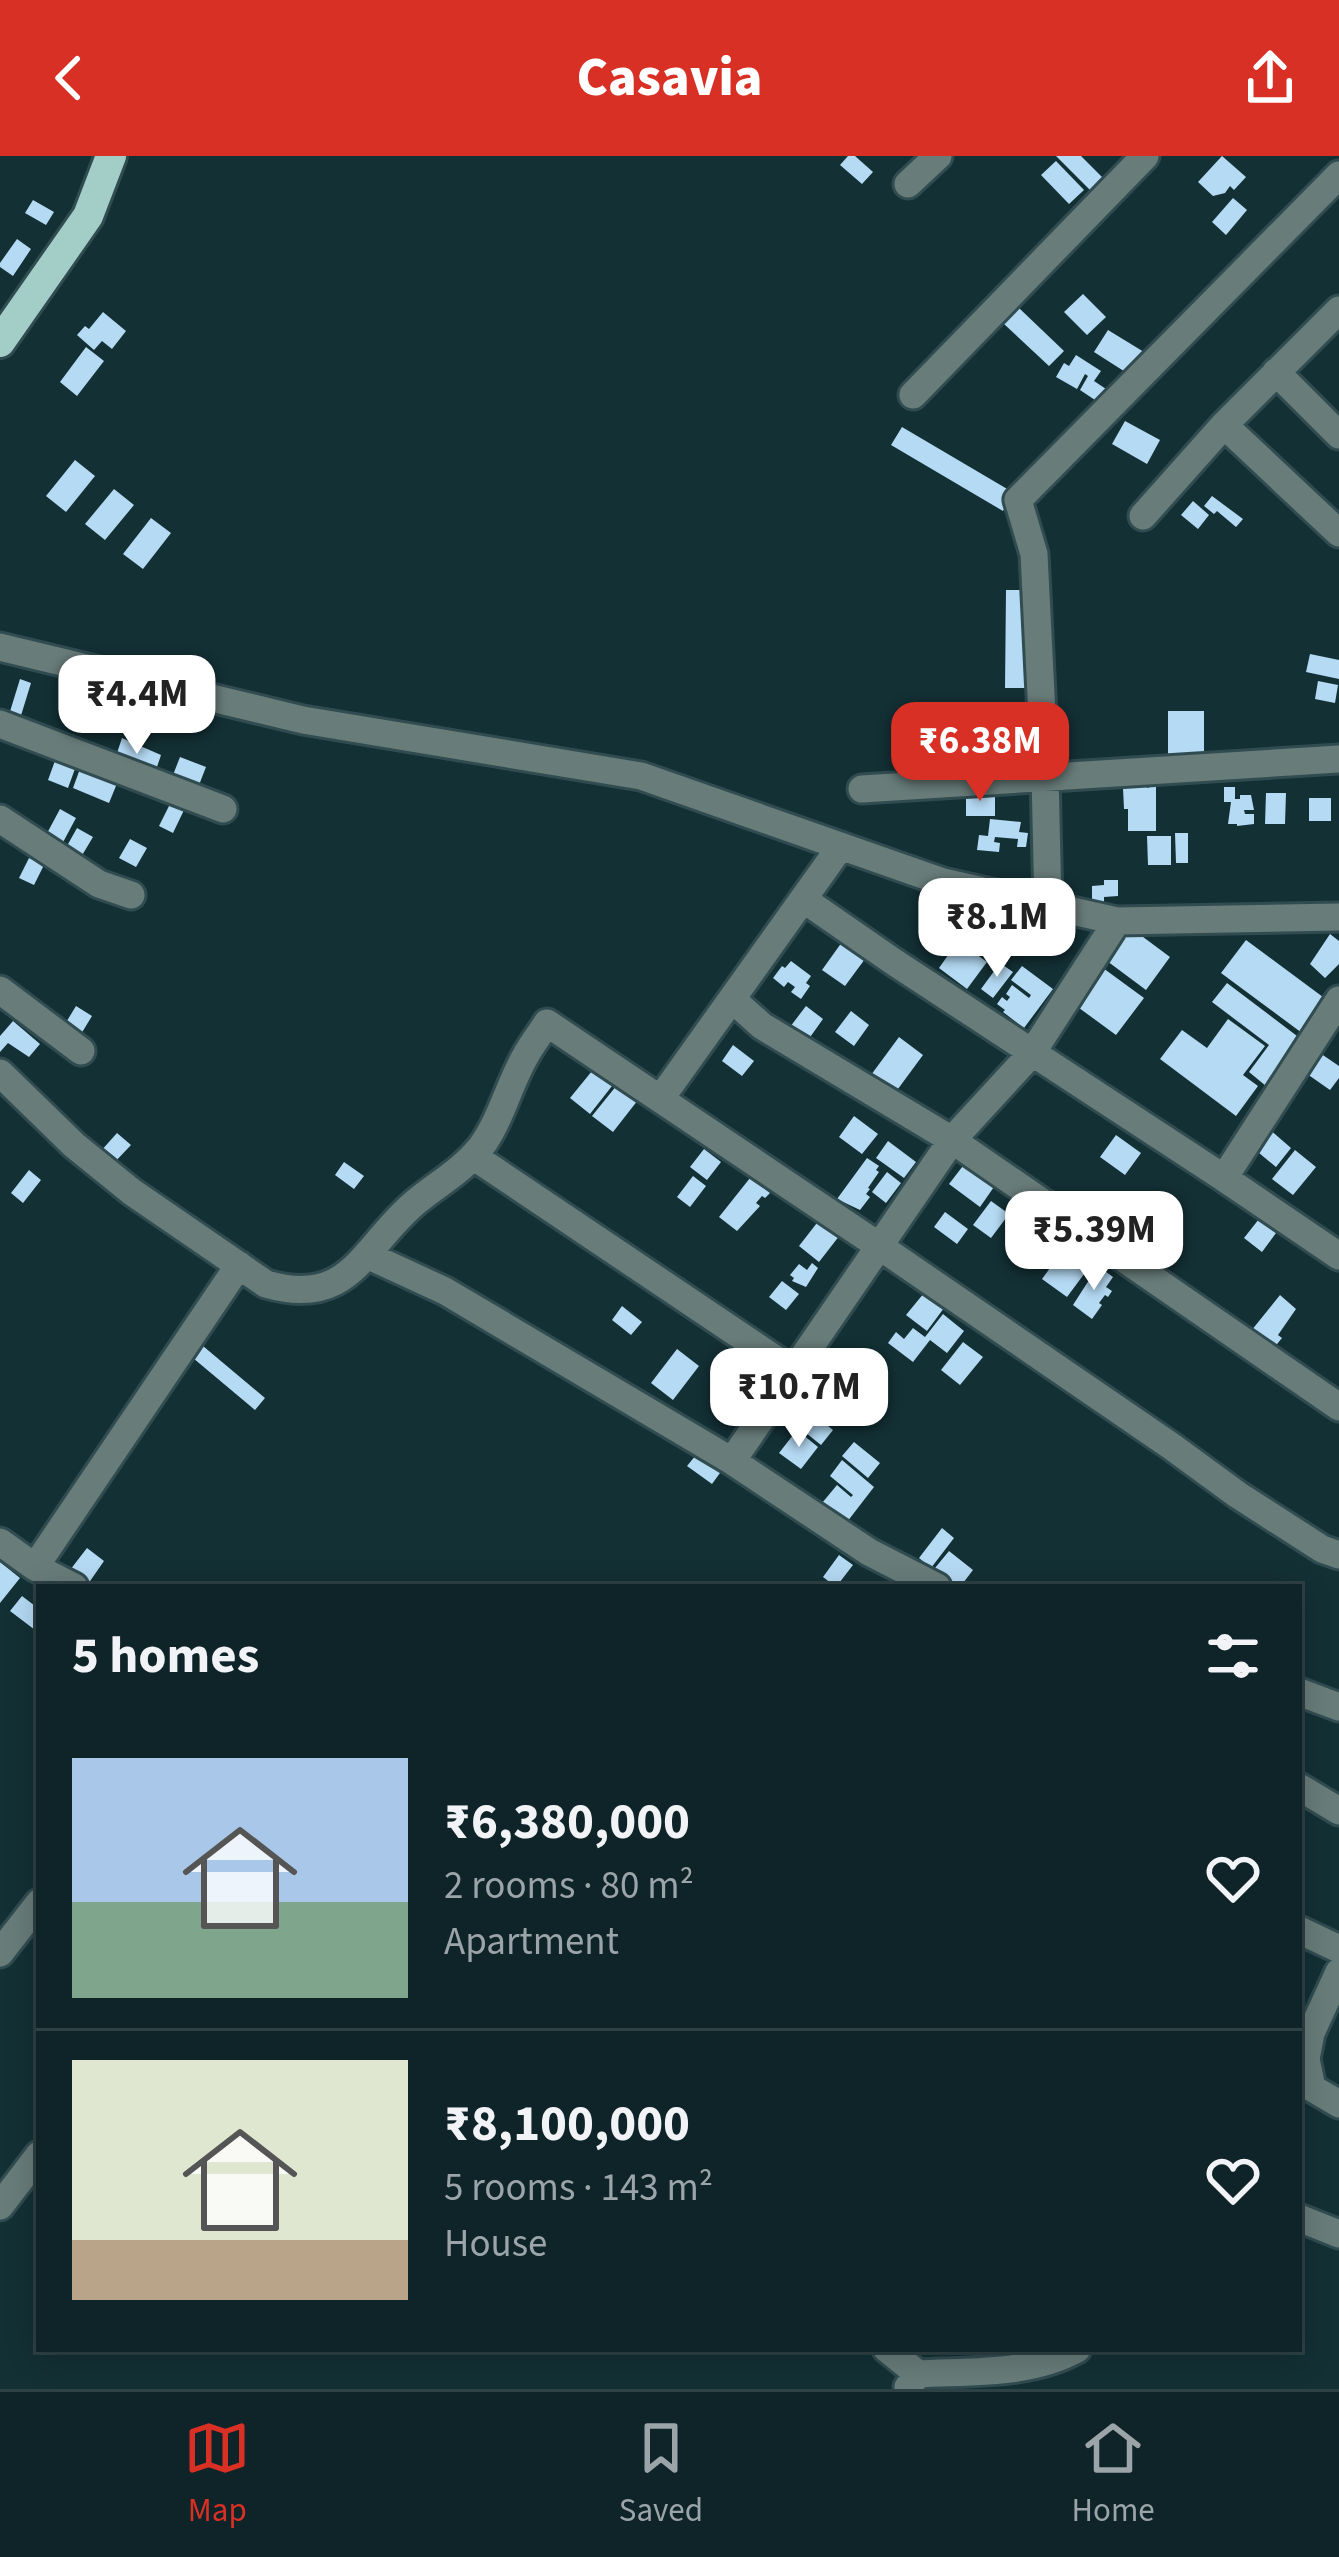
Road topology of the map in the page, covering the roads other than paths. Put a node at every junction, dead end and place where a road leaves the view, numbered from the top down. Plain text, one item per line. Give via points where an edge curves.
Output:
1 (111, 156) edge
2 (938, 156) edge
3 (1145, 156) edge
4 (1339, 175) edge
5 (908, 184) dead end
6 (1336, 318) edge
7 (0, 342) edge
8 (1276, 372) junction
9 (913, 395) dead end
10 (1224, 425) junction
11 (1339, 435) edge
12 (1143, 516) dead end
13 (1336, 524) edge
14 (0, 647) edge
15 (0, 724) edge
16 (1338, 757) edge
17 (1046, 775) junction
18 (1339, 785) edge
19 (862, 788) dead end
20 (223, 809) dead end
21 (0, 819) edge
22 (841, 846) junction
23 (131, 896) dead end
24 (803, 898) junction
25 (1048, 906) junction
26 (1339, 917) edge
27 (1118, 920) junction
28 (0, 990) edge
29 (731, 1000) junction
30 (1339, 1000) edge
31 (81, 1052) dead end
32 (1032, 1053) junction
33 (0, 1073) edge
34 (661, 1098) junction
35 (952, 1140) junction
36 (472, 1156) junction
37 (1224, 1178) junction
38 (879, 1246) junction
39 (367, 1256) junction
40 (1339, 1256) edge
41 (238, 1265) junction
42 (793, 1371) junction
43 (1339, 1407) edge
44 (731, 1461) junction
45 (0, 1542) edge
46 (1339, 1556) edge
47 (35, 1568) junction
48 (68, 1584) edge
49 (931, 1584) edge
50 (1302, 1693) edge
51 (1339, 1706) edge
52 (1302, 1789) edge
53 (1339, 1810) edge
54 (36, 1907) edge
55 (1302, 1931) edge
56 (1339, 1948) edge
57 (0, 1953) edge
58 (1339, 1972) edge
59 (1339, 2104) edge
60 (36, 2159) edge
61 (0, 2206) edge
62 (1302, 2219) edge
63 (1339, 2234) edge
64 (889, 2352) edge
65 (1072, 2352) edge
66 (912, 2382) edge

1 - 7 main road via 88,216
2 - 5 street
3 - 9 street
4 - 17 street via 1018,500 1034,554
6 - 8 street
8 - 10 street
8 - 11 street
10 - 12 street
10 - 13 street
14 - 22 street via 303,720 640,776
15 - 20 street
16 - 17 street
16 - 18 street
17 - 19 street
17 - 25 street
21 - 23 street
22 - 24 street
22 - 25 street via 943,882
24 - 29 street
24 - 32 street
25 - 27 street
26 - 27 street
27 - 32 street
28 - 31 street
29 - 34 street
29 - 35 street
30 - 37 street
32 - 35 street
32 - 37 street
33 - 41 street via 132,1192
34 - 36 street via 547,1024
34 - 38 street
35 - 38 street
35 - 43 street
36 - 39 street via 413,1203
36 - 42 street
37 - 40 street
38 - 42 street
38 - 46 street
39 - 41 street via 334,1285 291,1291
39 - 44 street via 445,1291
41 - 47 street
42 - 44 street
44 - 49 street
45 - 47 street
47 - 48 street
50 - 51 street
52 - 53 street
54 - 57 street
55 - 56 street
58 - 59 street via 1306,2059 1312,2088
60 - 61 street
62 - 63 street
64 - 66 street
65 - 66 street

